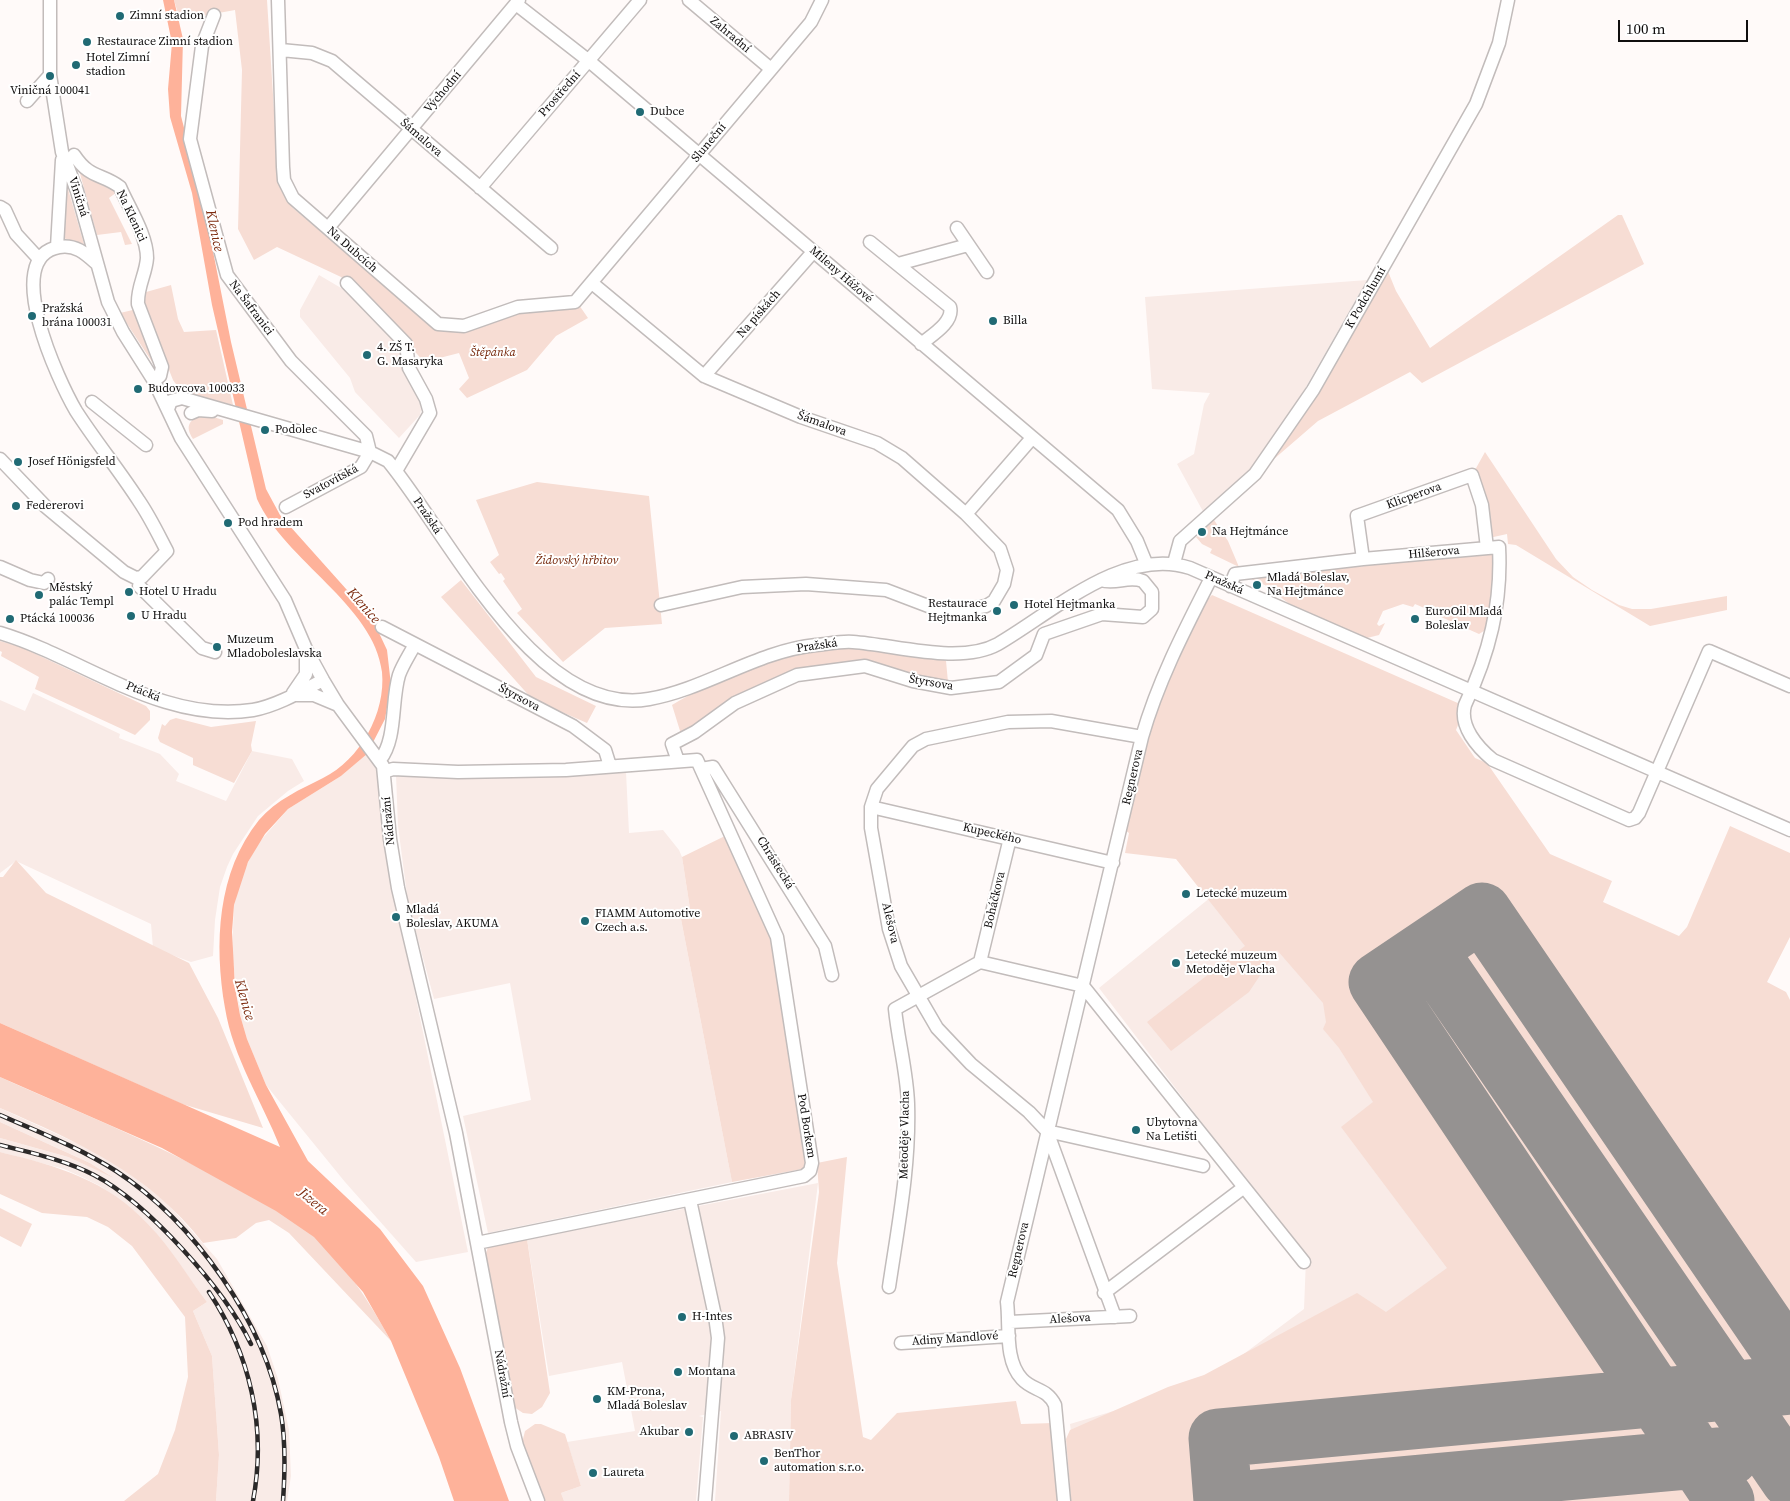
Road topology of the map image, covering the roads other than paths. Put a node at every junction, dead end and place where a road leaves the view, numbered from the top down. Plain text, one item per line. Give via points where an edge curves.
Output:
1 (50, 0) edge
2 (278, 0) edge
3 (640, 0) edge
4 (689, 0) edge
5 (822, 0) edge
6 (1508, 0) edge
7 (518, 2) edge
8 (214, 15) dead end
9 (281, 50) junction
10 (589, 61) junction
11 (771, 69) junction
12 (50, 75) junction
13 (27, 101) dead end
14 (412, 130) junction
15 (68, 153) junction
16 (698, 155) junction
17 (480, 188) junction
18 (0, 207) edge
19 (328, 228) junction
20 (957, 228) dead end
21 (870, 242) dead end
22 (968, 244) junction
23 (57, 247) junction
24 (551, 248) dead end
25 (813, 252) junction
26 (39, 259) junction
27 (96, 263) junction
28 (898, 264) junction
29 (987, 272) dead end
30 (347, 283) dead end
31 (592, 283) junction
32 (921, 344) junction
33 (704, 376) junction
34 (154, 381) junction
35 (182, 398) junction
36 (92, 402) dead end
37 (170, 413) junction
38 (230, 413) junction
39 (188, 416) junction
40 (1032, 438) junction
41 (146, 445) dead end
42 (187, 445) junction
43 (370, 452) junction
44 (0, 459) edge
45 (396, 471) junction
46 (286, 507) dead end
47 (966, 514) junction
48 (1487, 548) junction
49 (1364, 559) junction
50 (1146, 563) junction
51 (1174, 563) junction
52 (0, 567) edge
53 (1211, 578) junction
54 (48, 579) dead end
55 (1101, 580) junction
56 (137, 582) junction
57 (1230, 586) junction
58 (660, 605) dead end
59 (382, 627) dead end
60 (0, 633) edge
61 (414, 644) junction
62 (306, 649) junction
63 (215, 652) dead end
64 (322, 680) junction
65 (1790, 686) edge
66 (1475, 692) junction
67 (291, 695) junction
68 (338, 705) junction
69 (1142, 737) junction
70 (678, 762) junction
71 (699, 765) junction
72 (382, 766) junction
73 (610, 766) junction
74 (1658, 772) junction
75 (871, 807) junction
76 (1790, 830) edge
77 (1010, 838) junction
78 (1113, 863) junction
79 (980, 962) junction
80 (832, 975) dead end
81 (1083, 986) junction
82 (918, 997) junction
83 (1047, 1131) junction
84 (1203, 1166) dead end
85 (1244, 1188) junction
86 (690, 1200) junction
87 (477, 1243) junction
88 (1304, 1262) dead end
89 (889, 1287) dead end
90 (1104, 1293) junction
91 (1130, 1316) dead end
92 (1114, 1317) junction
93 (1010, 1322) junction
94 (1009, 1336) junction
95 (901, 1343) dead end
96 (538, 1501) edge
97 (705, 1501) edge
98 (1064, 1501) edge

1 - 12 street, Viničná
2 - 9 street, Na Dubcích
3 - 10 street, Prostřední
4 - 11 street, Zahradní
5 - 11 street, Sluneční via 811,22
6 - 51 street, K Podchlumí via 1499,43 1476,104 1313,390 1255,474 1180,541
7 - 10 street, Mileny Hážové
7 - 14 street, Východní
8 - 43 street, Na Šafranici via 202,46 190,139 227,275 291,361 366,436
9 - 14 street, Šámalova via 312,53 332,62
9 - 19 street, Na Dubcích via 279,74 284,180 300,207
10 - 16 street, Mileny Hážové
10 - 17 street, Prostřední
11 - 16 street, Sluneční
12 - 13 street
12 - 15 street, Viničná
14 - 17 street, Šámalova
14 - 19 street, Východní
15 - 23 street
15 - 27 street, Viničná
15 - 34 street, Na Klenici via 92,175 120,187 145,245 146,258 137,294 162,367 160,376
16 - 25 street, Mileny Hážové
16 - 31 street, Sluneční
17 - 24 street, Šámalova
18 - 26 street via 5,210 16,234
19 - 31 street, Na Dubcích via 438,324 464,326 518,307 575,302
20 - 22 street
21 - 28 street
22 - 28 street
22 - 29 street
23 - 26 street
23 - 27 street via 74,248
25 - 32 street, Mileny Hážové
25 - 33 street, Na pískách
26 - 56 street via 33,275 32,294 55,370 77,412 141,503 167,551
27 - 34 street, Viničná via 114,317
28 - 32 street via 950,307 948,320
30 - 45 street via 406,344 410,368 430,413
31 - 33 street, Šámalova
32 - 40 street, Mileny Hážové
33 - 47 street, Šámalova via 801,417 877,443 924,475
34 - 35 street, Viničná
34 - 37 street, Viničná
35 - 37 street via 171,402
35 - 38 street, Pražská
35 - 39 street via 190,402
36 - 41 street
37 - 39 street via 178,420
37 - 42 street
38 - 39 street, Pražská via 205,410
38 - 43 street, Pražská
39 - 42 street via 183,428
40 - 47 street
40 - 50 street, Mileny Hážové via 1118,510
42 - 62 street via 285,600
43 - 45 street, Pražská via 388,461
43 - 46 street, Svatovítská via 361,467
44 - 56 street via 46,507
45 - 55 street, Pražská via 459,564 528,646 570,682 606,697 627,700 666,696 801,646 850,642 960,655 995,646
47 - 58 street, Šámalova via 1000,549 1007,570 994,602 986,606 954,611 936,609 886,590 806,584 742,587
48 - 49 street, Hilšerova
48 - 49 street, Klicperova via 1482,505 1472,475 1357,516
48 - 66 street via 1499,547 1499,599
49 - 57 street, Hilšerova via 1235,574
50 - 51 street, Pražská
50 - 55 street, Pražská
51 - 53 street, Pražská
52 - 54 street via 30,580 44,583
53 - 57 street, Pražská
53 - 69 street, Regnerova via 1179,641 1148,714
55 - 70 street, Štyrsova via 1112,584 1128,578 1143,581 1152,592 1152,609 1143,617 1102,614 1044,634 1036,655 998,682 951,688 913,681 865,666 797,675 735,703 672,744
56 - 63 street via 202,648
57 - 66 street, Pražská
59 - 61 street, Štyrsova
60 - 67 street, Ptácká via 181,708 210,712 254,710
61 - 72 street via 399,675 390,741
61 - 73 street, Štyrsova via 572,726 604,750
62 - 64 street
62 - 67 street via 306,674
64 - 67 street, Ptácká
64 - 68 street
65 - 74 street via 1709,651
66 - 74 street, Pražská
66 - 74 street via 1465,704 1463,721 1483,752 1493,760 1620,817 1630,820 1636,816
67 - 68 street, Ptácká via 314,695
68 - 72 street
69 - 75 street, Alešova via 1051,721 1008,722 926,739 913,746 877,788
69 - 78 street, Regnerova
70 - 71 street
70 - 73 street
71 - 80 street, Chrástecká via 713,767 742,812 825,946
71 - 86 street, Pod Borkem via 777,937 812,1163 810,1172 804,1176
72 - 73 street via 458,772
72 - 87 street, Nádražní via 398,888 456,1133
74 - 76 street, Pražská
75 - 77 street, Kupeckého
75 - 82 street, Alešova via 871,828 889,929 901,966
77 - 78 street, Kupeckého
77 - 79 street, Boháčkova
78 - 81 street, Regnerova
79 - 81 street
79 - 82 street
81 - 83 street, Regnerova
81 - 85 street
82 - 83 street, Alešova via 938,1028 971,1064
82 - 89 street, Metoděje Vlacha via 895,1008 906,1081 908,1143
83 - 84 street
83 - 90 street
83 - 93 street, Regnerova via 1007,1302
85 - 88 street
85 - 90 street
86 - 87 street
86 - 97 street via 718,1338
87 - 96 street, Nádražní via 511,1422
90 - 92 street
91 - 92 street, Alešova
92 - 93 street, Alešova
93 - 94 street, Regnerova
94 - 95 street, Adiny Mandlové
94 - 98 street, Regnerova via 1014,1369 1023,1380 1050,1395 1055,1405

